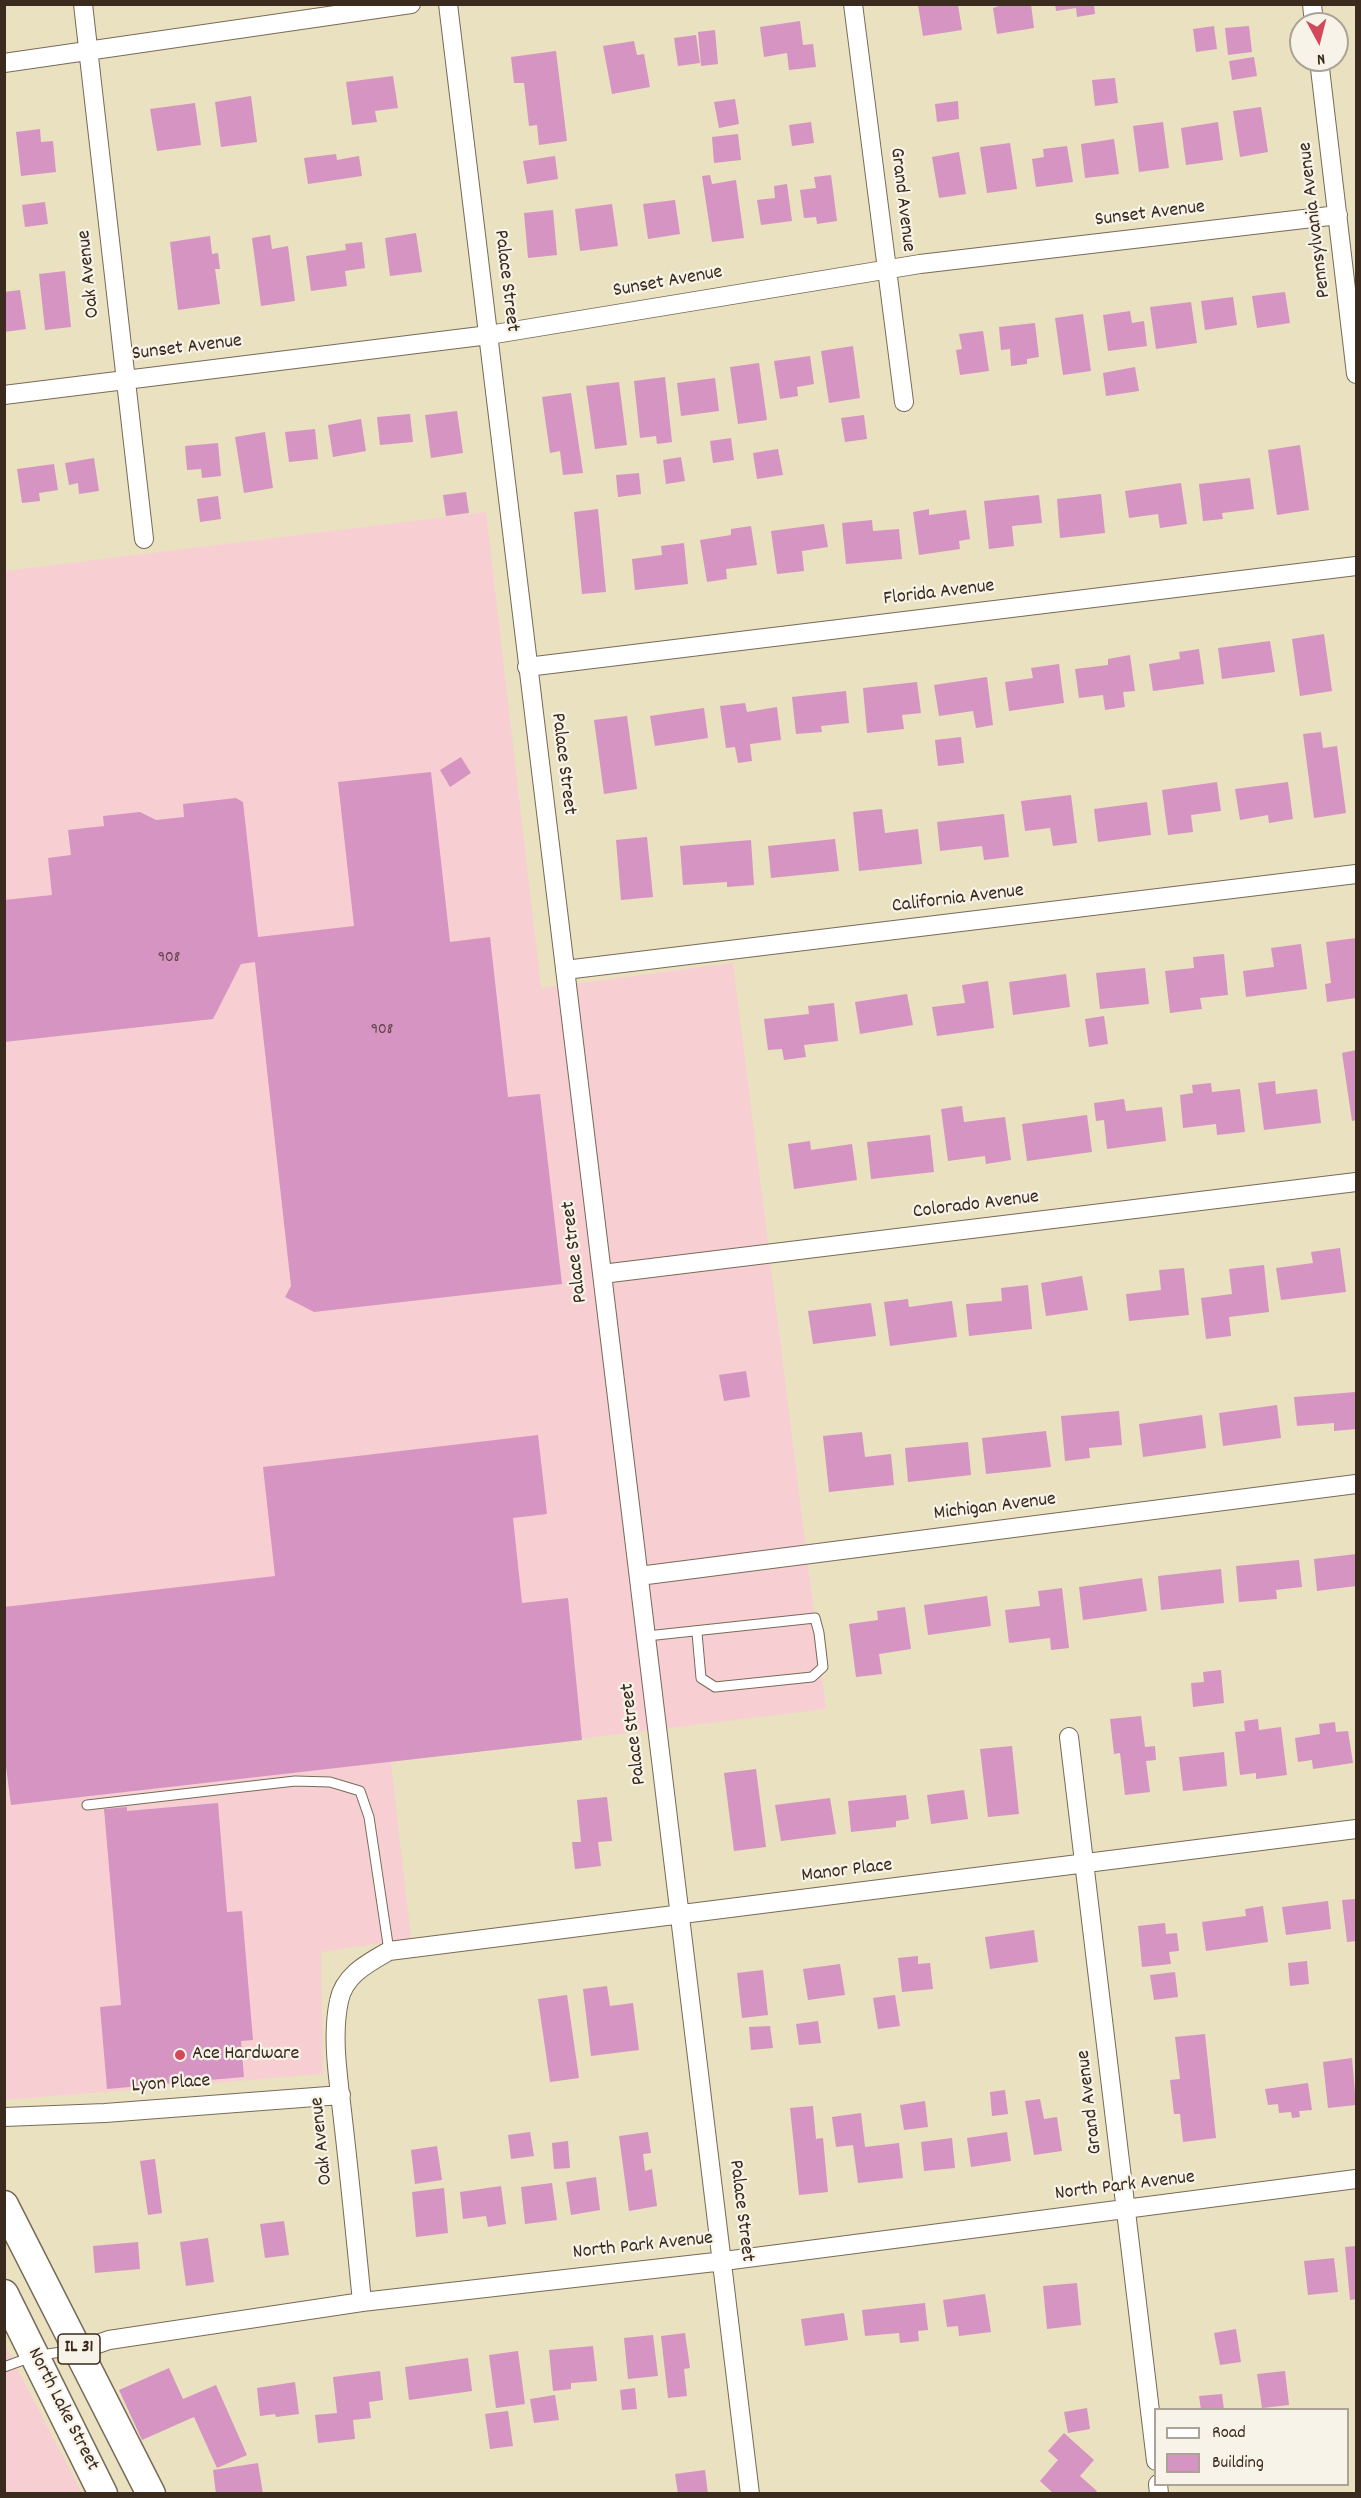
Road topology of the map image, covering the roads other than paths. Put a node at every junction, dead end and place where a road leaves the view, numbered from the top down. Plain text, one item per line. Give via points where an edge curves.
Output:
1 (83, 4) edge
2 (411, 4) edge
3 (448, 4) edge
4 (853, 4) edge
5 (89, 51) junction
6 (4, 63) edge
7 (1320, 72) edge
8 (1338, 215) junction
9 (887, 269) junction
10 (489, 335) junction
11 (1356, 374) edge
12 (124, 379) junction
13 (4, 395) edge
14 (904, 402) dead end
15 (144, 539) dead end
16 (1356, 566) edge
17 (527, 667) junction
18 (1356, 874) edge
19 (565, 970) junction
20 (1356, 1182) edge
21 (602, 1274) junction
22 (1356, 1484) edge
23 (639, 1576) junction
24 (697, 1633) junction
25 (647, 1636) junction
26 (1069, 1737) dead end
27 (87, 1805) dead end
28 (1356, 1829) edge
29 (1086, 1865) junction
30 (679, 1915) junction
31 (389, 1951) junction
32 (350, 1978) joint
33 (341, 2095) junction
34 (4, 2117) edge
35 (1356, 2179) edge
36 (4, 2205) edge
37 (1126, 2210) junction
38 (724, 2261) junction
39 (4, 2294) edge
40 (362, 2302) junction
41 (80, 2350) junction
42 (34, 2355) junction
43 (4, 2367) edge
44 (1154, 2452) edge
45 (103, 2493) edge
46 (151, 2493) edge
47 (750, 2493) edge

1 - 5 street, Oak Avenue
2 - 5 street
3 - 10 street, Palace Street
4 - 9 street, Grand Avenue
5 - 6 street
5 - 12 street, Oak Avenue
7 - 8 street, Pennsylvania Avenue
8 - 9 street, Sunset Avenue
8 - 11 street, Pennsylvania Avenue
9 - 10 street, Sunset Avenue
9 - 14 street, Grand Avenue
10 - 12 street, Sunset Avenue
10 - 17 street, Palace Street
12 - 13 street, Sunset Avenue
12 - 15 street, Oak Avenue
16 - 17 street, Florida Avenue
17 - 19 street, Palace Street
18 - 19 street, California Avenue
19 - 21 street, Palace Street
20 - 21 street, Colorado Avenue
21 - 23 street, Palace Street
22 - 23 street, Michigan Avenue
23 - 25 street, Palace Street
24 - 24 lane via 815,1618 823,1667 812,1677 715,1687 701,1678
24 - 25 lane
25 - 30 street, Palace Street
26 - 29 street, Grand Avenue
27 - 31 lane via 295,1781 350,1786 360,1791 369,1817
28 - 29 street, Manor Place
29 - 30 street, Manor Place
29 - 37 street, Grand Avenue
30 - 31 street, Manor Place
30 - 38 street, Palace Street
31 - 32 street, Manor Place
32 - 33 street, Oak Avenue via 339,2000
33 - 34 street, Lyon Place
33 - 40 street, Oak Avenue
35 - 37 street, North Park Avenue
36 - 41 main road, North Lake Street / IL 31
37 - 38 street, North Park Avenue
37 - 44 street, Grand Avenue
38 - 40 street, North Park Avenue
38 - 47 street, Palace Street
39 - 42 main road, North Lake Street
40 - 41 street, North Park Avenue via 109,2340
41 - 42 lane
41 - 46 main road, North Lake Street / IL 31
42 - 43 lane
42 - 45 main road, North Lake Street

